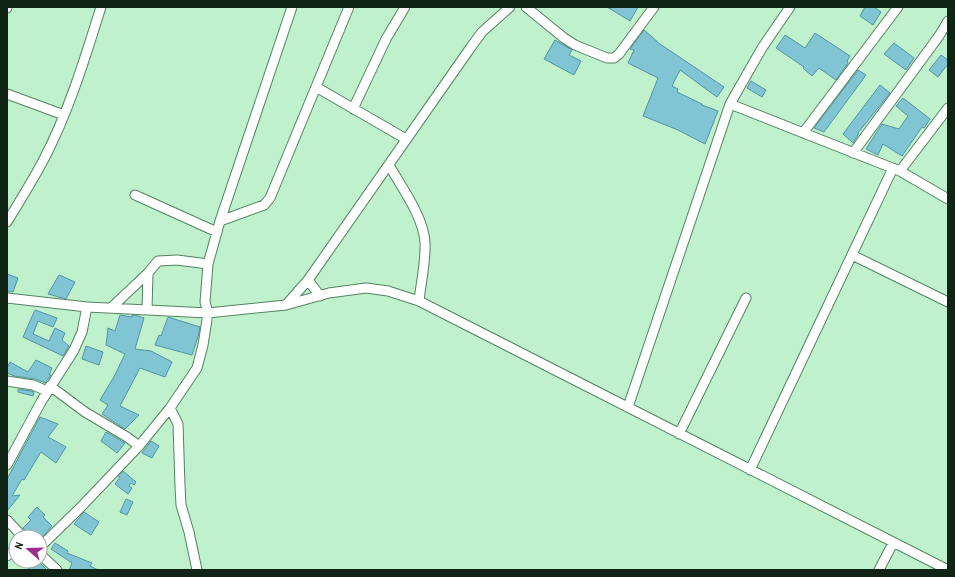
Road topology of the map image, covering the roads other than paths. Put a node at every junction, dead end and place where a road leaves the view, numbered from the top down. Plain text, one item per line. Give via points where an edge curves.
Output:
1 (101, 7) edge
2 (292, 7) edge
3 (349, 7) edge
4 (405, 7) edge
5 (510, 7) edge
6 (526, 7) edge
7 (654, 7) edge
8 (790, 7) edge
9 (898, 7) edge
10 (948, 21) edge
11 (316, 87) junction
12 (7, 94) edge
13 (730, 104) junction
14 (948, 108) edge
15 (353, 109) junction
16 (64, 115) junction
17 (803, 133) junction
18 (406, 139) junction
19 (853, 153) junction
20 (389, 164) junction
21 (896, 170) junction
22 (135, 195) dead end
23 (948, 199) edge
24 (220, 221) junction
25 (7, 222) edge
26 (217, 232) junction
27 (852, 255) junction
28 (208, 264) junction
29 (148, 273) junction
30 (308, 280) junction
31 (320, 296) junction
32 (7, 298) edge
33 (746, 298) dead end
34 (419, 301) junction
35 (948, 302) edge
36 (286, 306) junction
37 (87, 307) junction
38 (112, 307) junction
39 (147, 310) junction
40 (208, 313) junction
41 (7, 381) edge
42 (48, 389) junction
43 (628, 407) junction
44 (170, 408) junction
45 (679, 434) junction
46 (139, 446) junction
47 (7, 465) edge
48 (750, 470) junction
49 (7, 520) edge
50 (15, 529) edge
51 (48, 538) edge
52 (893, 543) junction
53 (48, 562) edge
54 (57, 570) edge
55 (196, 570) edge
56 (879, 570) edge
57 (948, 570) edge

1 - 16 street
2 - 24 street
3 - 11 street
4 - 15 street via 386,39
5 - 18 street via 482,32 470,47
6 - 7 street via 575,45 607,58 614,58
8 - 13 street via 762,48
9 - 17 street
10 - 19 street
11 - 15 street
11 - 24 street via 270,198 264,205
12 - 16 street
13 - 17 street
13 - 43 street
14 - 21 street
15 - 18 street
16 - 25 street via 45,157
17 - 19 street
18 - 20 street
19 - 21 street
20 - 30 street
20 - 34 street via 422,228 425,256
21 - 23 street
21 - 27 street
22 - 26 street
24 - 26 street
26 - 28 street
27 - 35 street
27 - 48 street
28 - 29 street via 177,260 158,261
28 - 40 street via 205,302
29 - 38 street
29 - 39 street
30 - 31 street
30 - 36 street
31 - 34 street via 366,288 388,291
31 - 36 street
32 - 37 street
33 - 45 street
34 - 43 street
36 - 40 street
37 - 38 street
37 - 42 street via 82,332 74,350
38 - 39 street
39 - 40 street
40 - 44 street via 197,368
41 - 42 street
42 - 46 street
42 - 47 street
43 - 45 street
44 - 46 street
44 - 55 street via 178,424 181,505
45 - 48 street
46 - 51 street
48 - 52 street
49 - 50 street
52 - 56 street
52 - 57 street
53 - 54 street

